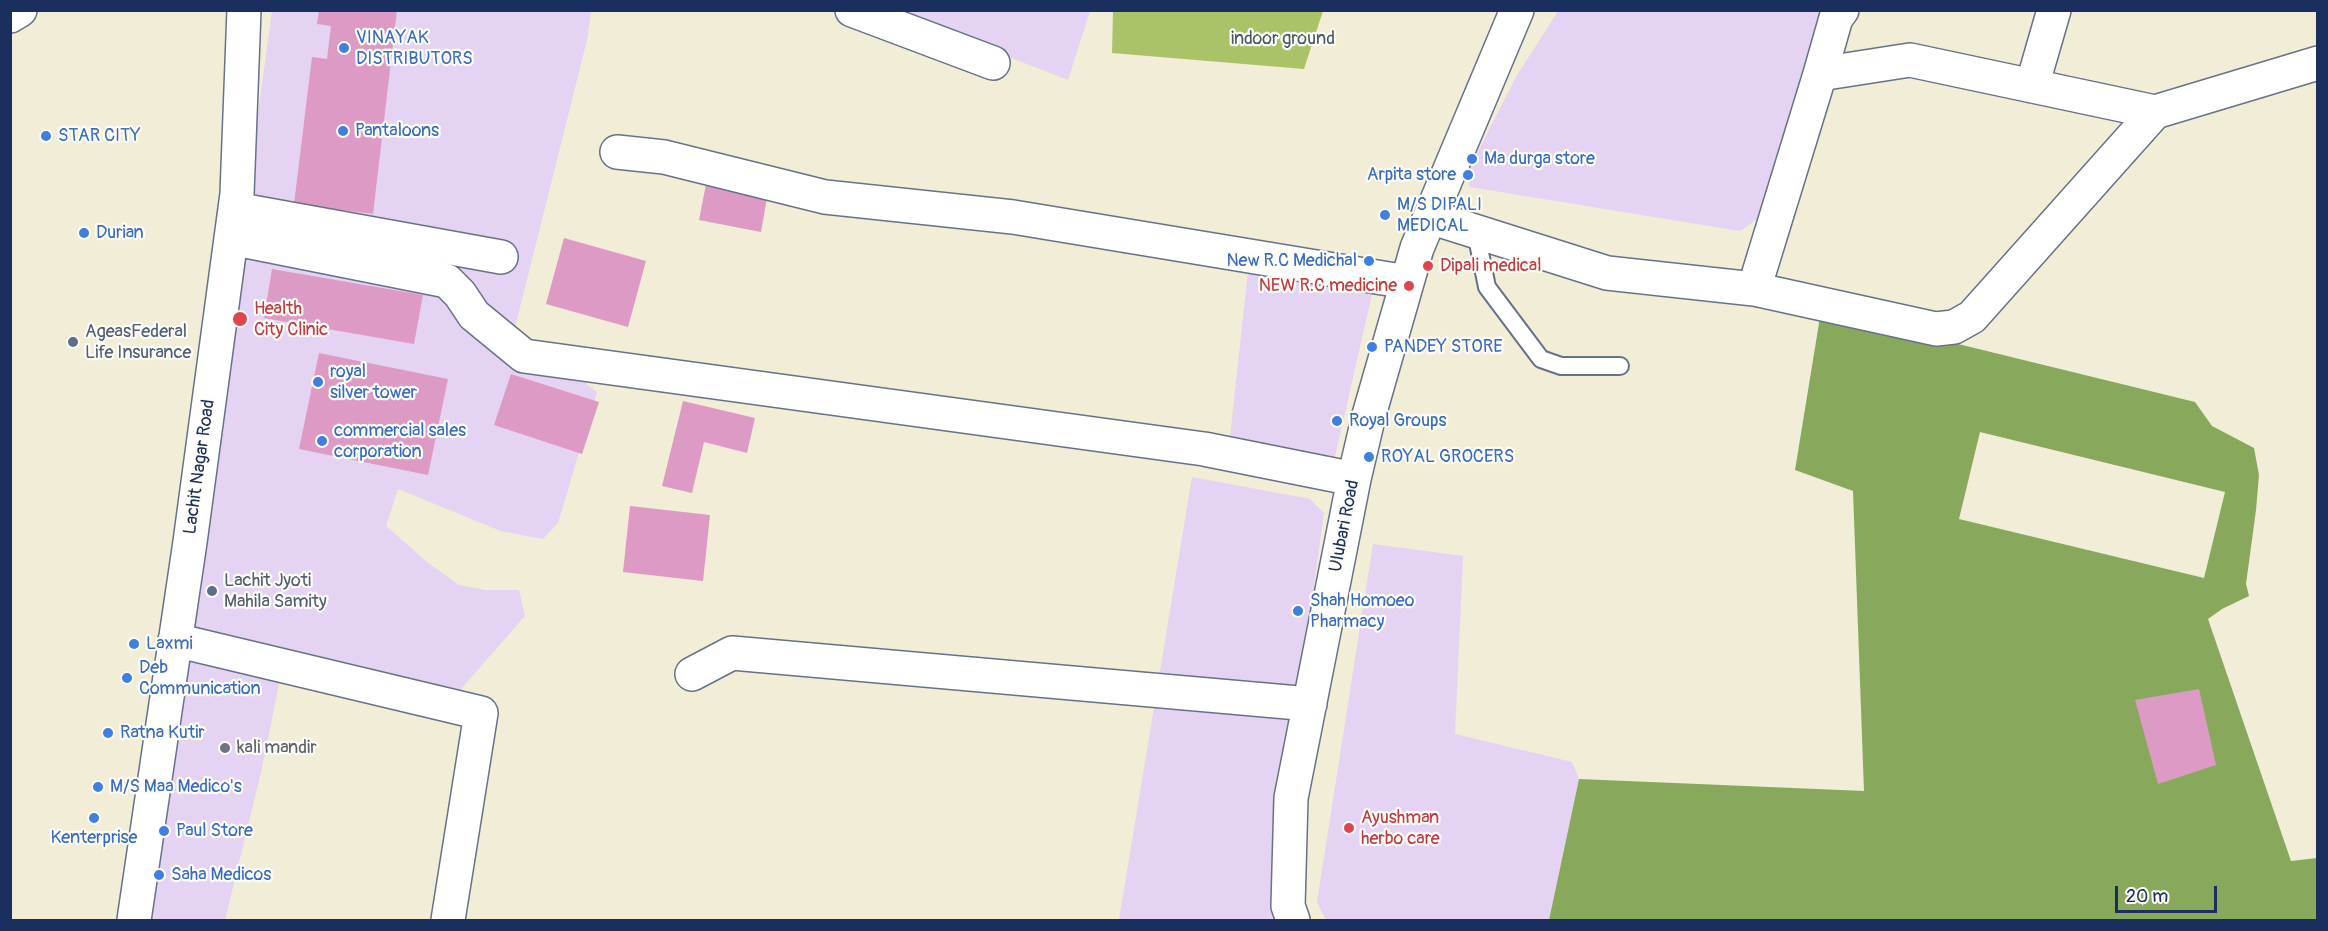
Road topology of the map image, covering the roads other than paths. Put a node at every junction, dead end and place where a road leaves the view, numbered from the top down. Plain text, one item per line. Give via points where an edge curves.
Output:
1 (20, 10) edge
2 (244, 10) edge
3 (852, 10) edge
4 (1517, 10) edge
5 (1842, 10) edge
6 (2054, 10) edge
7 (10, 16) edge
8 (993, 63) dead end
9 (2318, 63) edge
10 (1820, 75) junction
11 (2032, 86) junction
12 (2155, 112) junction
13 (617, 152) dead end
14 (1430, 218) junction
15 (233, 224) junction
16 (1476, 233) junction
17 (501, 256) dead end
18 (1407, 282) junction
19 (1754, 289) junction
20 (1620, 366) dead end
21 (1354, 478) junction
22 (175, 640) junction
23 (692, 674) dead end
24 (1310, 704) junction
25 (134, 921) edge
26 (448, 921) edge
27 (1293, 921) edge

1 - 7 street
2 - 15 street, Lachit Nagar Road
3 - 8 street
4 - 14 street, Ulubari Road
5 - 10 street via 1836,18
6 - 11 street
9 - 12 street
10 - 11 street via 1910,60
10 - 19 street
11 - 12 street
12 - 19 street via 1972,317 1954,327 1936,329
13 - 18 street via 664,157 825,197 1013,217
14 - 16 street
14 - 18 street, Ulubari Road
15 - 17 street
15 - 21 street via 447,281 474,315 524,356 1204,449
15 - 22 street, Lachit Nagar Road
16 - 19 street via 1607,273
16 - 20 lane via 1487,287 1541,359 1561,366
18 - 21 street, Ulubari Road
21 - 24 street, Ulubari Road
22 - 25 street, Lachit Nagar Road
22 - 26 street via 482,713
23 - 24 street via 732,653
24 - 27 street, Ulubari Road via 1291,798 1288,906

